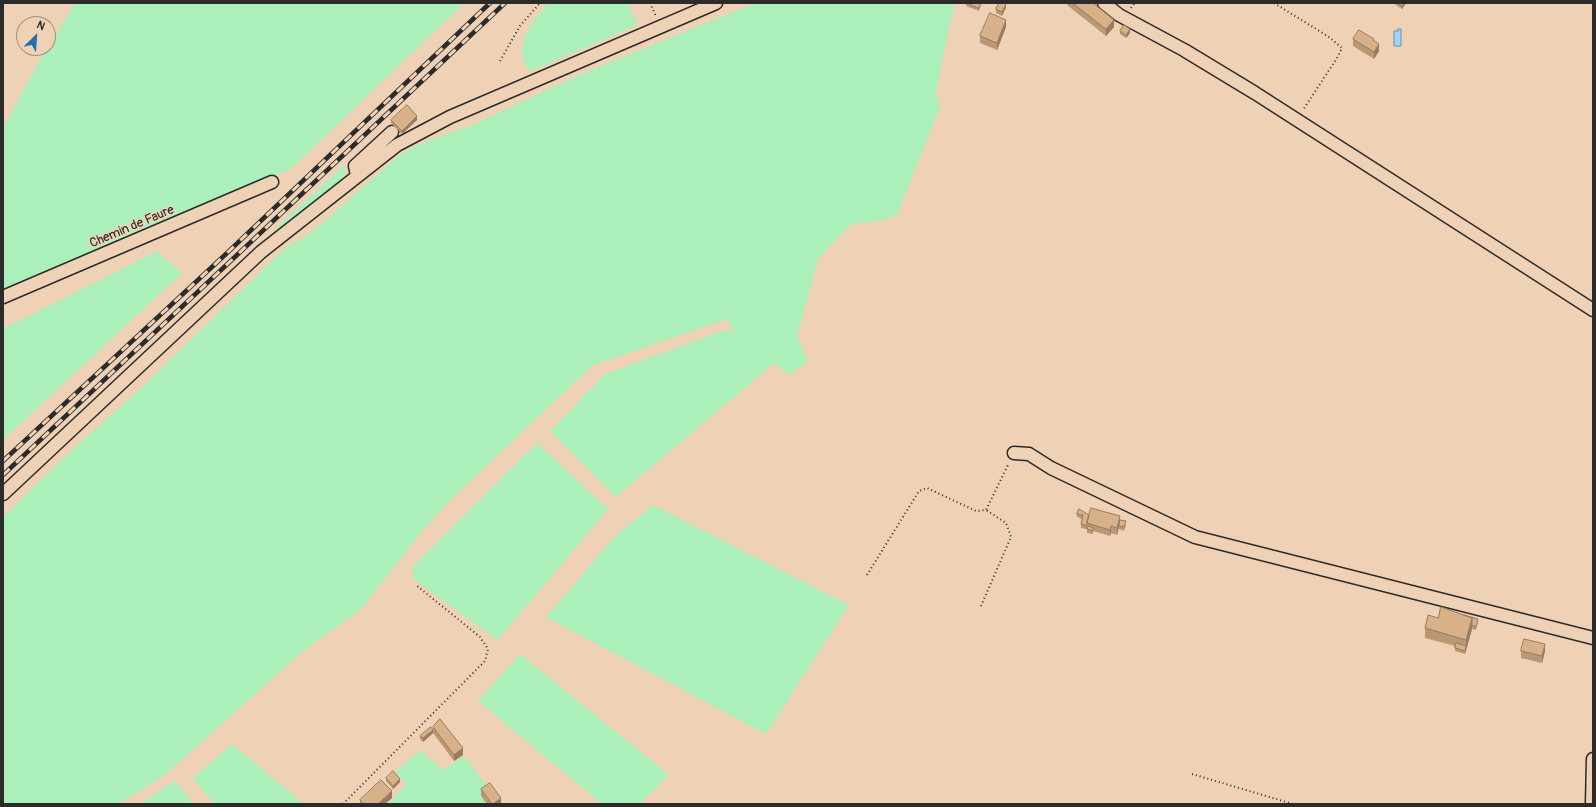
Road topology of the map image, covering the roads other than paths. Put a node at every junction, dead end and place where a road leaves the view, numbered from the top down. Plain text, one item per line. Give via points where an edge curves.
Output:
1 (716, 3) edge
2 (1104, 3) edge
3 (392, 132) dead end
4 (357, 175) junction
5 (272, 182) dead end
6 (3, 296) edge
7 (1593, 310) edge
8 (1014, 453) road end
9 (3, 494) edge
10 (1593, 638) edge
11 (1593, 759) edge
12 (1592, 804) edge

1 - 4 street via 450,117 397,146
2 - 7 street via 1119,15 1184,50 1297,120
3 - 4 street via 355,166
4 - 9 street via 261,252
5 - 6 street, Chemin de Faure
8 - 10 street via 1029,454 1051,468 1195,536
11 - 12 street

